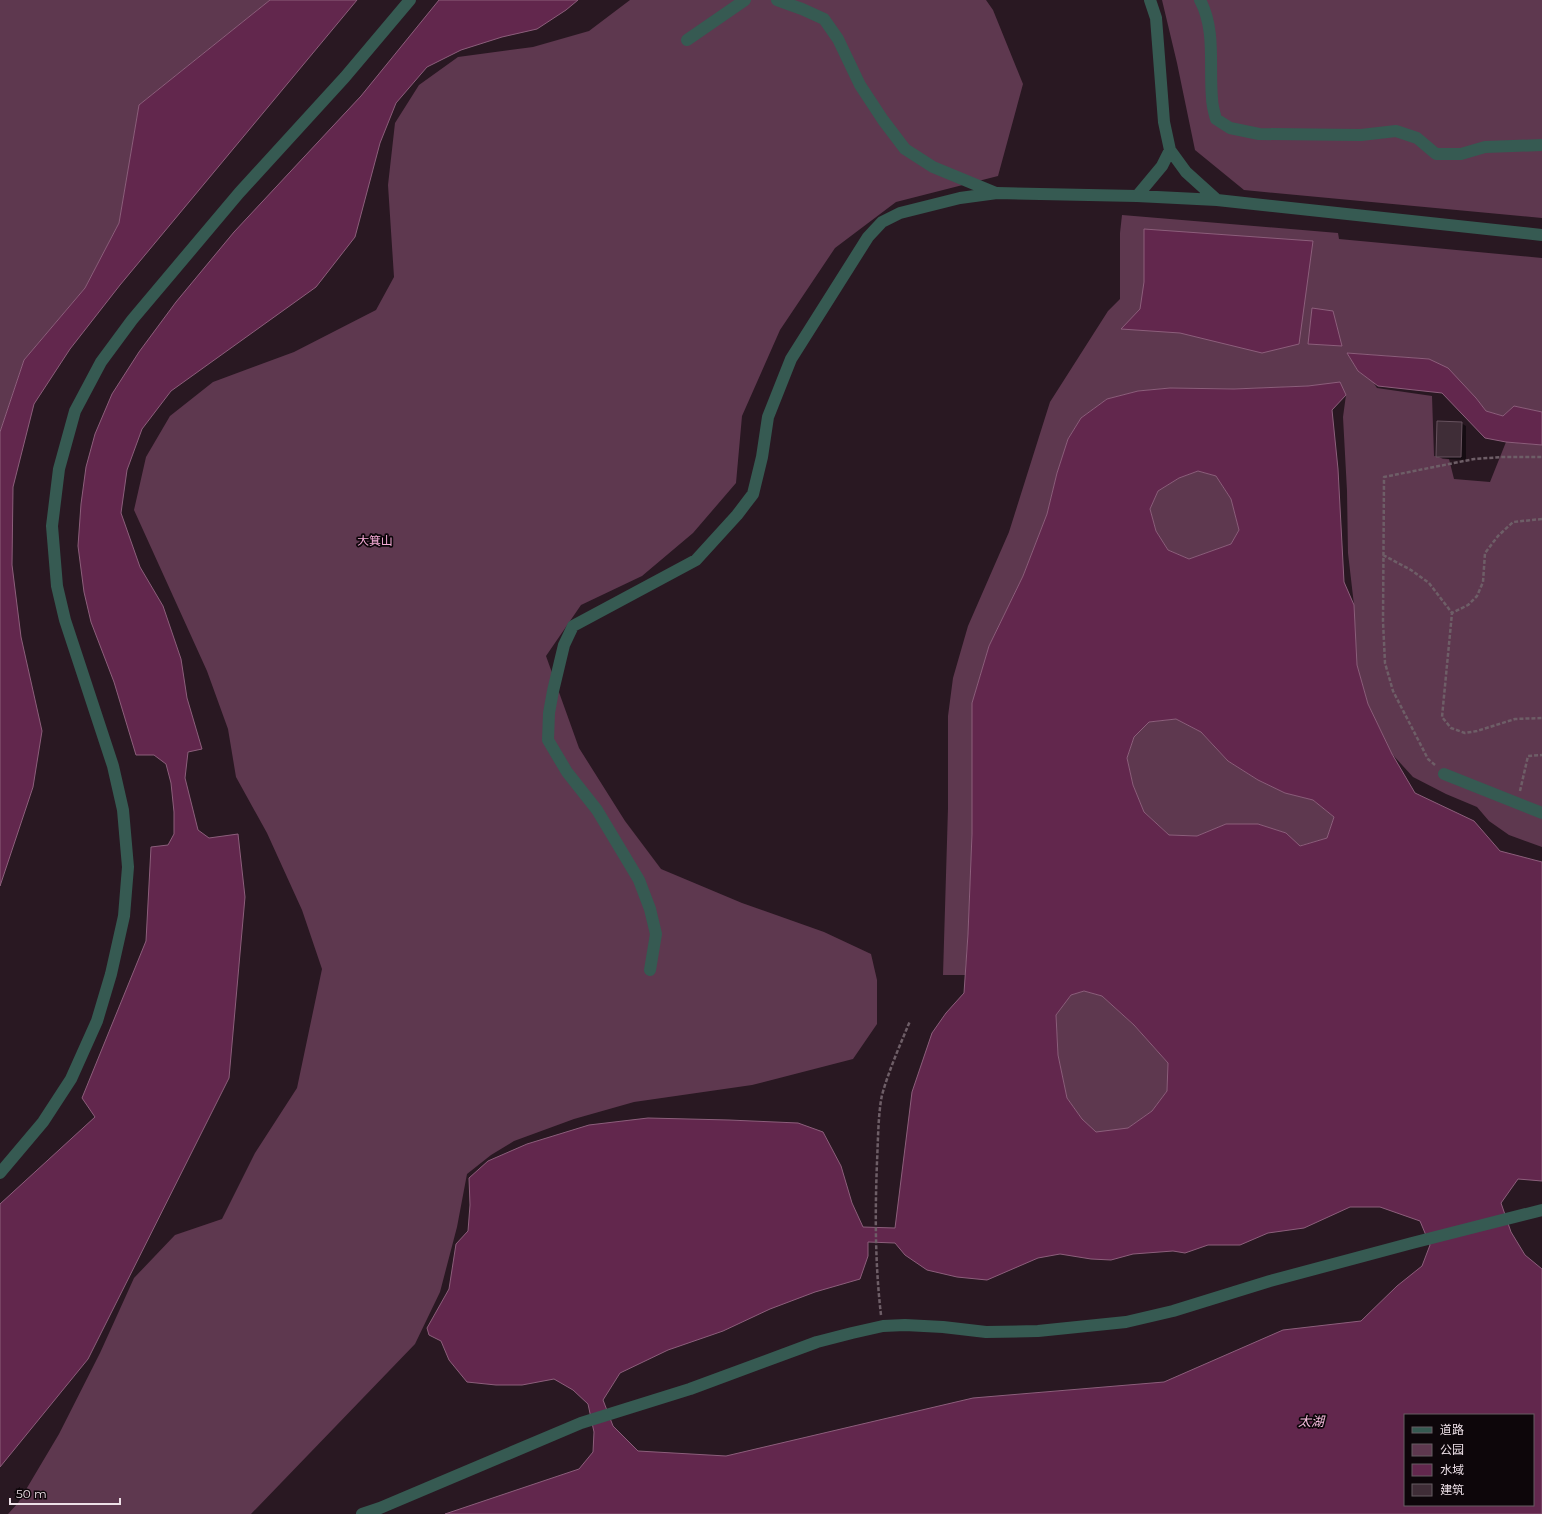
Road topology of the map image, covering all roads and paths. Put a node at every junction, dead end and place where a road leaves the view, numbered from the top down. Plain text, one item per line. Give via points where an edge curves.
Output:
1 (410, 0) edge
2 (745, 0) edge
3 (777, 0) edge
4 (1150, 0) edge
5 (1200, 0) edge
6 (687, 40) dead end
7 (1542, 145) edge
8 (1170, 150) junction
9 (997, 193) junction
10 (1137, 196) junction
11 (1217, 200) junction
12 (1542, 235) edge
13 (1542, 457) edge
14 (1542, 519) edge
15 (1383, 555) junction
16 (1452, 613) junction
17 (1542, 718) edge
18 (1542, 755) edge
19 (1444, 774) joint
20 (1517, 803) junction
21 (1542, 813) edge
22 (650, 970) dead end
23 (910, 1020) dead end
24 (0, 1173) edge
25 (1542, 1210) edge
26 (883, 1326) junction
27 (362, 1514) edge

1 - 24 street via 132,320 101,362 75,411 58,469 52,526 58,586 65,620 113,766 123,810 128,868 124,916 97,1020 71,1079 43,1122
2 - 6 street
3 - 9 street via 824,19 838,39 860,85 905,149 933,167
4 - 8 street via 1156,18 1164,122
5 - 7 street via 1209,27 1212,98 1216,119 1230,128 1259,134 1315,135 1361,135 1396,130 1417,138 1436,154 1461,154 1485,147
8 - 10 street via 1162,166
8 - 11 street via 1186,172
9 - 10 street
9 - 22 street via 960,198 900,213 882,222 868,237 791,359 768,417 753,494 741,510 696,560 573,626 564,645 549,713 548,740 567,772 597,810 639,880 650,908 656,934
10 - 11 street
11 - 12 street
13 - 15 path via 1474,459 1384,477
14 - 16 path via 1513,522 1498,536 1485,553 1482,582 1477,596 1468,605
15 - 16 path via 1429,583
15 - 19 path via 1385,663 1393,691 1428,759
16 - 17 path via 1442,717 1451,728 1464,733 1515,719
18 - 20 path via 1528,756
19 - 20 street
20 - 21 street
23 - 26 path via 882,1096 875,1200 876,1274
25 - 26 street via 1412,1242 1173,1311 1126,1322 1038,1331 986,1332 935,1326
26 - 27 street via 817,1342 690,1390 581,1423

